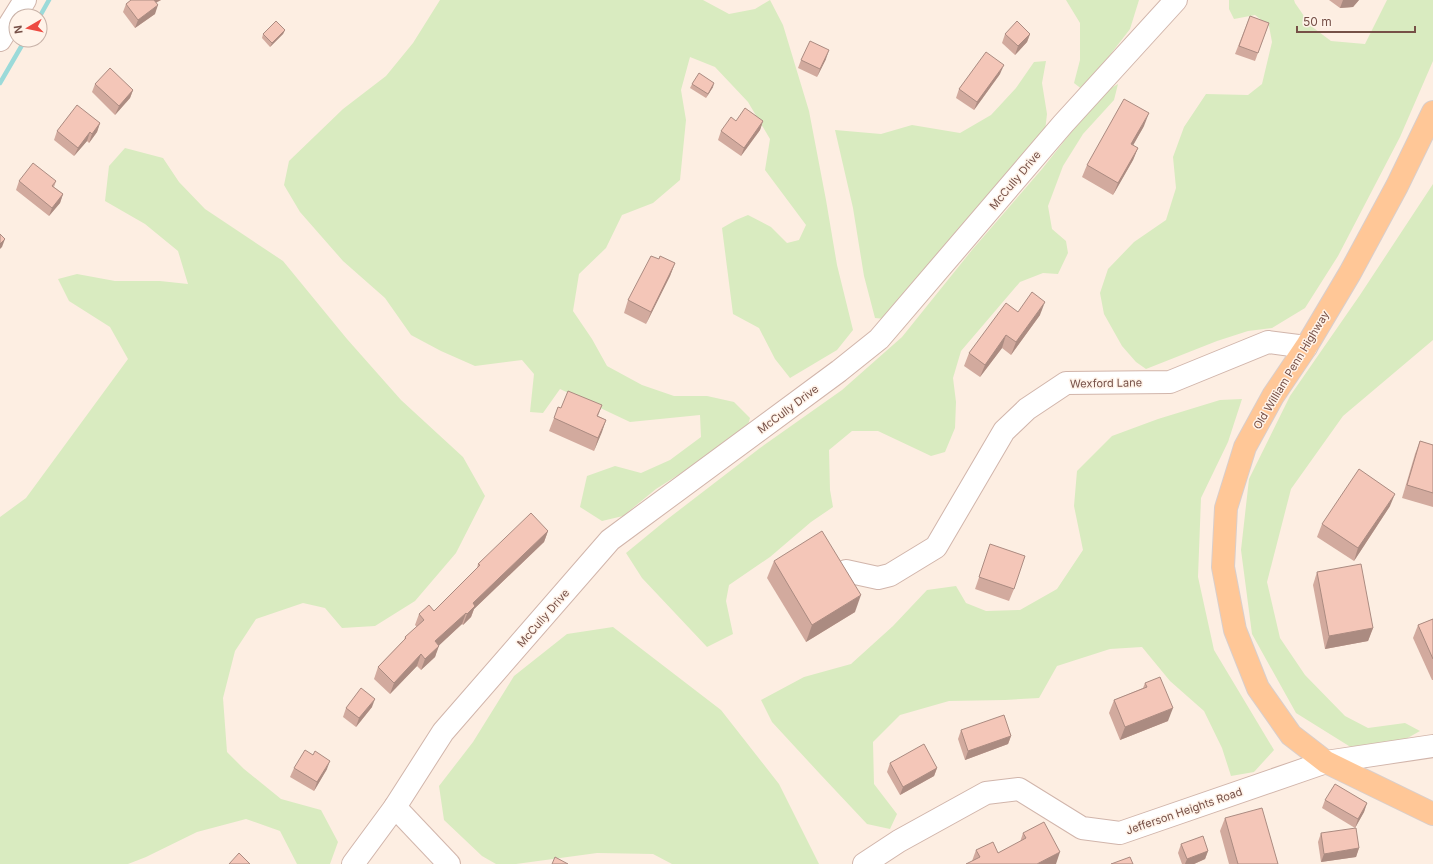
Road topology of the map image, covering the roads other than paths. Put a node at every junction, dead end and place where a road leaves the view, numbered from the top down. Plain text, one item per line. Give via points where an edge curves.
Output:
1 (25, 0) edge
2 (1176, 0) edge
3 (0, 40) edge
4 (1433, 112) edge
5 (1306, 347) junction
6 (846, 571) edge
7 (1433, 746) edge
8 (1326, 762) junction
9 (394, 807) junction
10 (1433, 814) edge
11 (353, 864) edge
12 (449, 864) edge
13 (864, 864) edge

1 - 3 street
2 - 9 street, McCully Drive via 1063,124 879,339 610,540 443,732
4 - 5 main road, Old William Penn Highway via 1398,186
5 - 6 street, Wexford Lane via 1268,342 1170,382 1066,382 1026,409 1004,431 936,547 890,575 878,578
5 - 8 main road, Old William Penn Highway via 1273,396 1245,447 1226,508 1223,567 1235,630 1258,688 1291,735
7 - 8 street, Jefferson Heights Road
8 - 10 main road, Old William Penn Highway
8 - 13 street, Jefferson Heights Road via 1120,833 1082,828 1019,789 986,793 899,841
9 - 11 street
9 - 12 street

